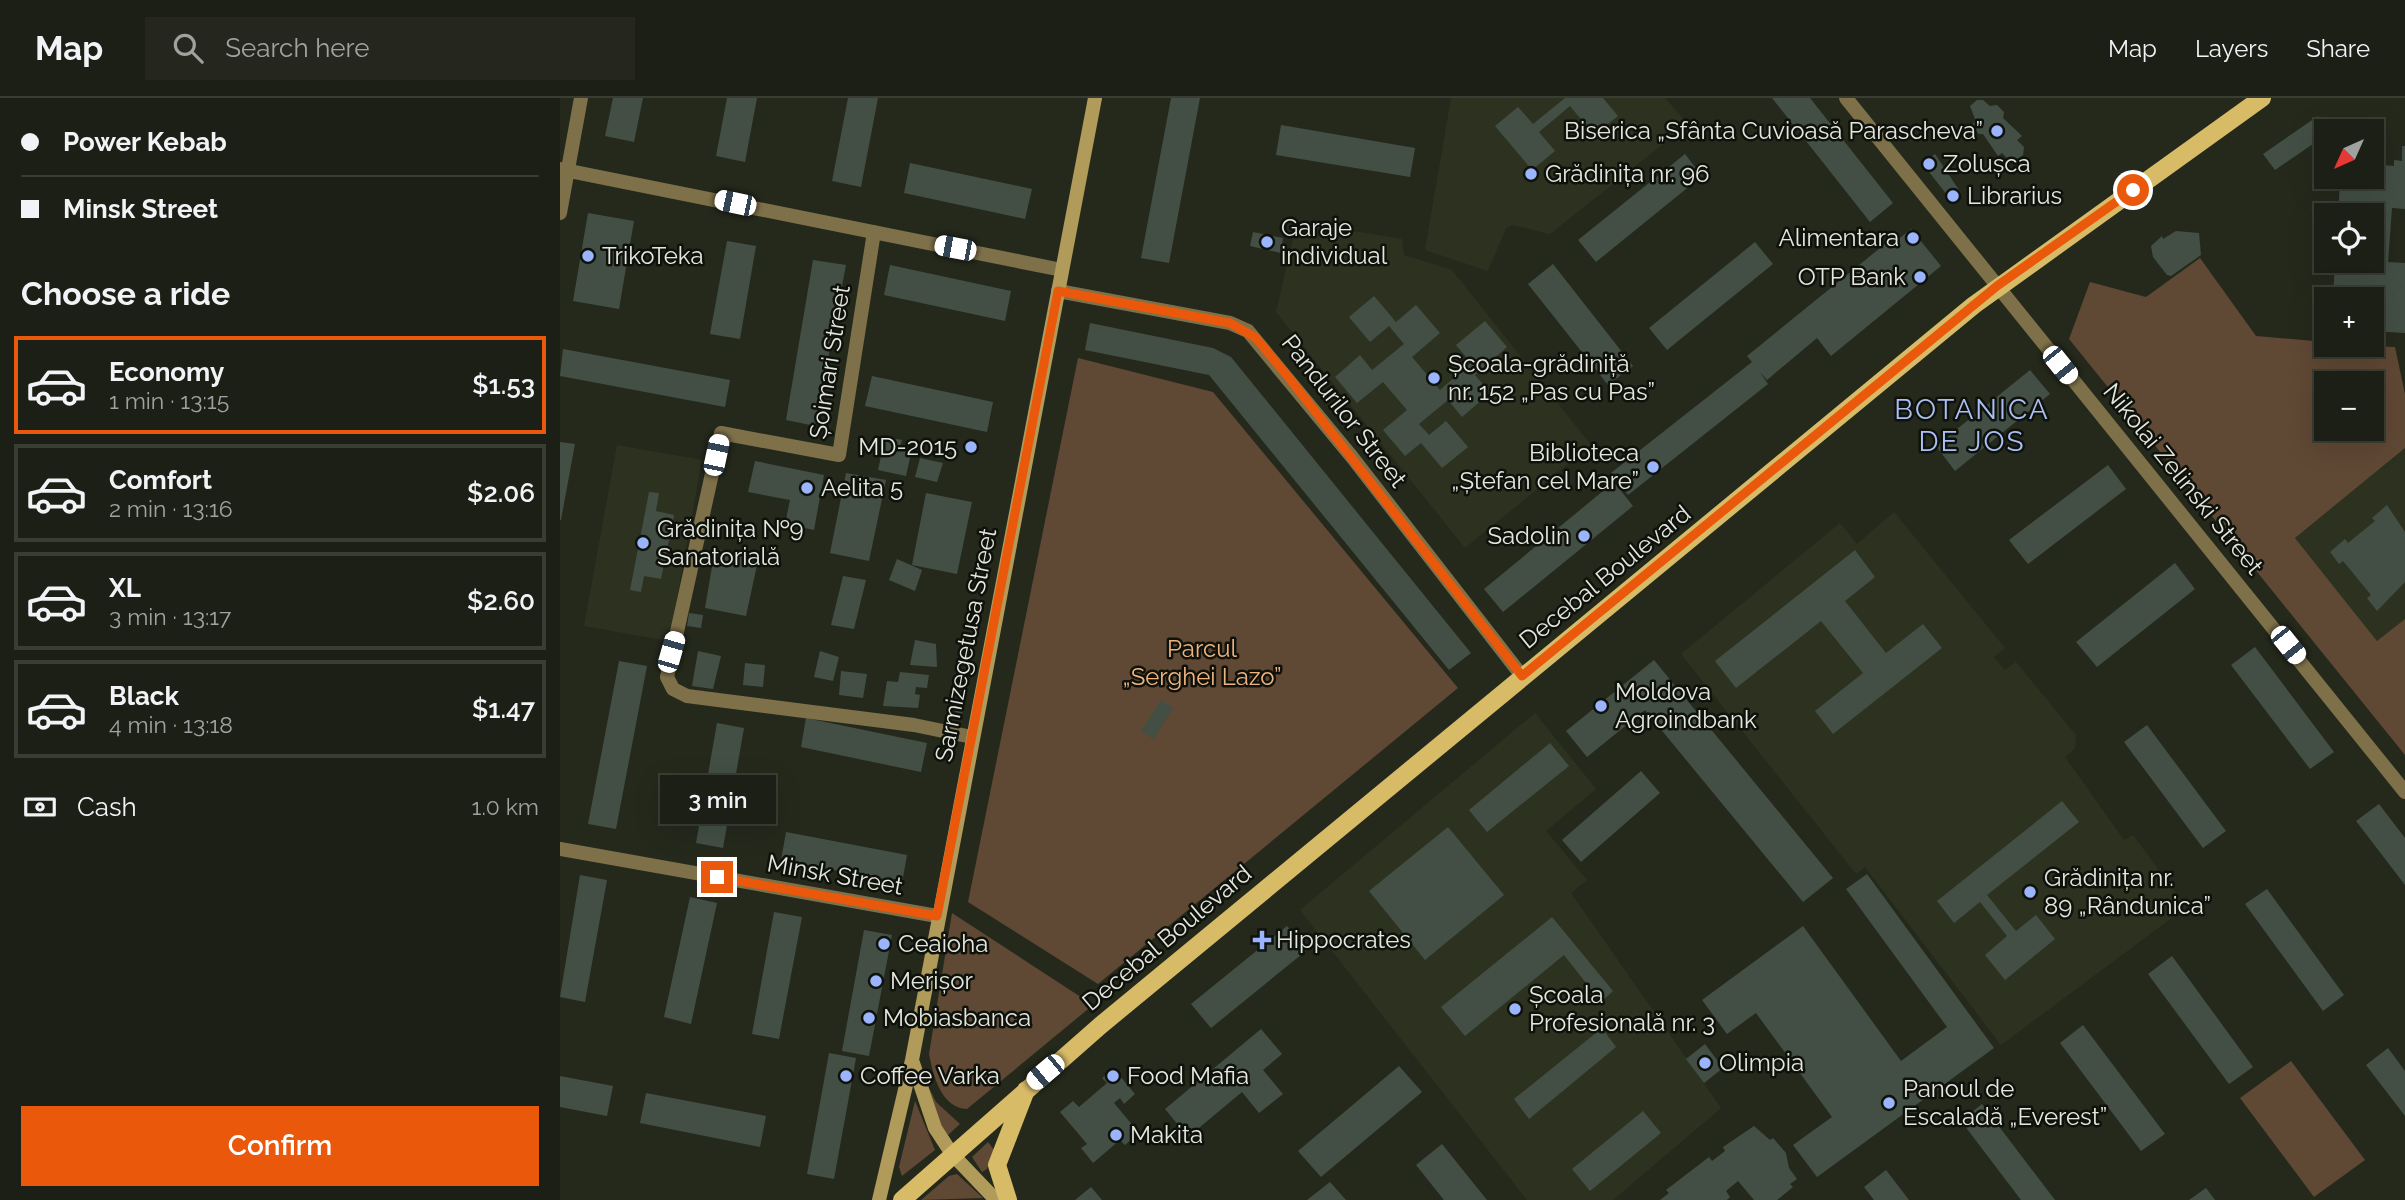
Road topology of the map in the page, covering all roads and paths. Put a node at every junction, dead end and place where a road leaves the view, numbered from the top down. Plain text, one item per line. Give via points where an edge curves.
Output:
1 (581, 98) edge
2 (1095, 98) edge
3 (1846, 98) edge
4 (2262, 98) edge
5 (564, 169) edge
6 (560, 213) edge
7 (874, 232) junction
8 (1062, 270) junction
9 (1997, 286) junction
10 (1058, 291) junction
11 (1522, 676) junction
12 (972, 737) junction
13 (2405, 792) edge
14 (560, 849) edge
15 (937, 916) junction
16 (912, 1060) junction
17 (1027, 1087) junction
18 (952, 1154) junction
19 (879, 1200) edge
20 (902, 1200) edge
21 (996, 1200) edge
22 (1008, 1200) edge

1 - 5 street
2 - 8 main road, Sarmizegetusa Street
3 - 9 street, Nikolai Zelinski Street
4 - 9 main road, Decebal Boulevard
5 - 6 street
5 - 7 street
7 - 8 street
7 - 12 street, Șoimari Street via 839,455 721,433 667,673 671,687 687,696 860,717
8 - 10 main road, Sarmizegetusa Street
9 - 11 main road, Decebal Boulevard
9 - 13 street, Nikolai Zelinski Street
10 - 11 street, Pandurilor Street via 1230,323 1248,331
10 - 12 main road, Sarmizegetusa Street
11 - 17 main road, Decebal Boulevard
12 - 15 main road, Sarmizegetusa Street
14 - 15 street, Minsk Street
15 - 16 main road, Sarmizegetusa Street
16 - 18 main road via 934,1128
16 - 19 main road, Sarmizegetusa Street
17 - 18 main road, Decebal Boulevard
17 - 22 main road via 998,1165
18 - 20 main road, Decebal Boulevard
18 - 21 main road

